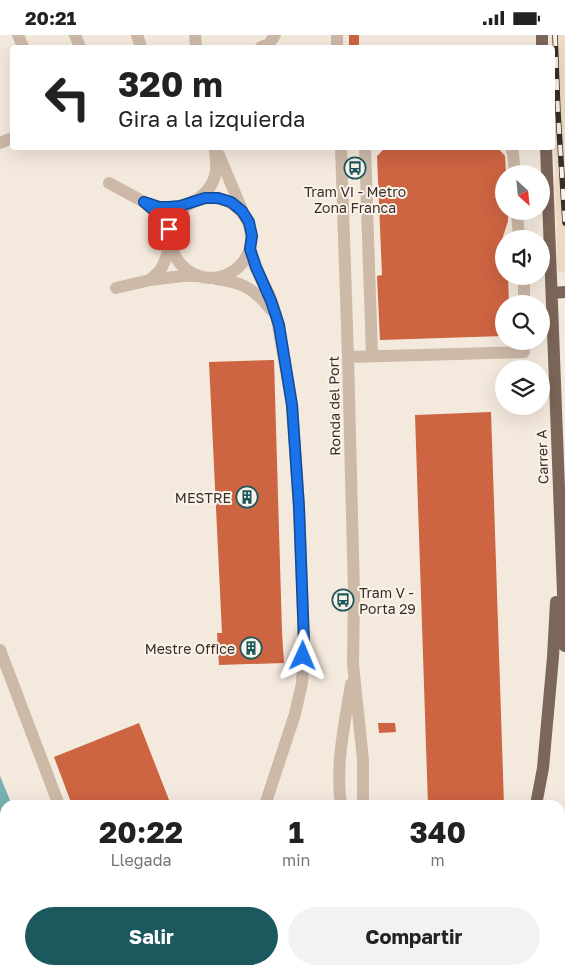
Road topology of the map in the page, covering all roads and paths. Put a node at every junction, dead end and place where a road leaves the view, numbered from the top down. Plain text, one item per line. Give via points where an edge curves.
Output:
1 (275, 35) edge
2 (266, 45) edge
3 (215, 150) edge
4 (216, 150) edge
5 (341, 150) edge
6 (365, 150) edge
7 (512, 150) edge
8 (546, 150) edge
9 (514, 165) edge
10 (109, 183) dead end
11 (144, 202) junction
12 (193, 202) junction
13 (242, 211) junction
14 (171, 234) junction
15 (250, 249) junction
16 (197, 276) junction
17 (210, 279) junction
18 (150, 280) junction
19 (116, 288) dead end
20 (565, 292) edge
21 (552, 293) junction
22 (279, 325) junction
23 (524, 350) edge
24 (372, 356) junction
25 (348, 357) junction
26 (560, 517) junction
27 (565, 646) edge
28 (0, 650) edge
29 (353, 664) junction
30 (57, 800) edge
31 (267, 800) edge
32 (339, 800) edge
33 (363, 800) edge
34 (537, 800) edge

1 - 2 street
3 - 12 street via 213,182 208,191
4 - 13 street
5 - 25 street, Ronda del Port
6 - 24 street
7 - 9 street
8 - 21 main road, Carrer A
10 - 11 street
11 - 12 street via 169,207
11 - 14 street via 157,213
12 - 13 street via 218,198 231,202
12 - 14 street via 174,221
13 - 15 street via 251,229
14 - 16 street via 177,259
14 - 18 street via 164,263
15 - 17 street via 245,261 235,271
15 - 22 street
16 - 17 street
16 - 18 street
17 - 22 street via 235,282 249,289 267,304
18 - 19 street
20 - 21 main road
21 - 26 main road, Carrer A
22 - 31 street via 292,405 304,642 302,683 295,714
23 - 24 street
24 - 25 street
25 - 29 street, Ronda del Port
26 - 27 main road, Carrer A
26 - 34 main road via 553,657
28 - 30 street
29 - 32 street, Ronda del Port
29 - 33 street, Ronda del Port via 363,760

